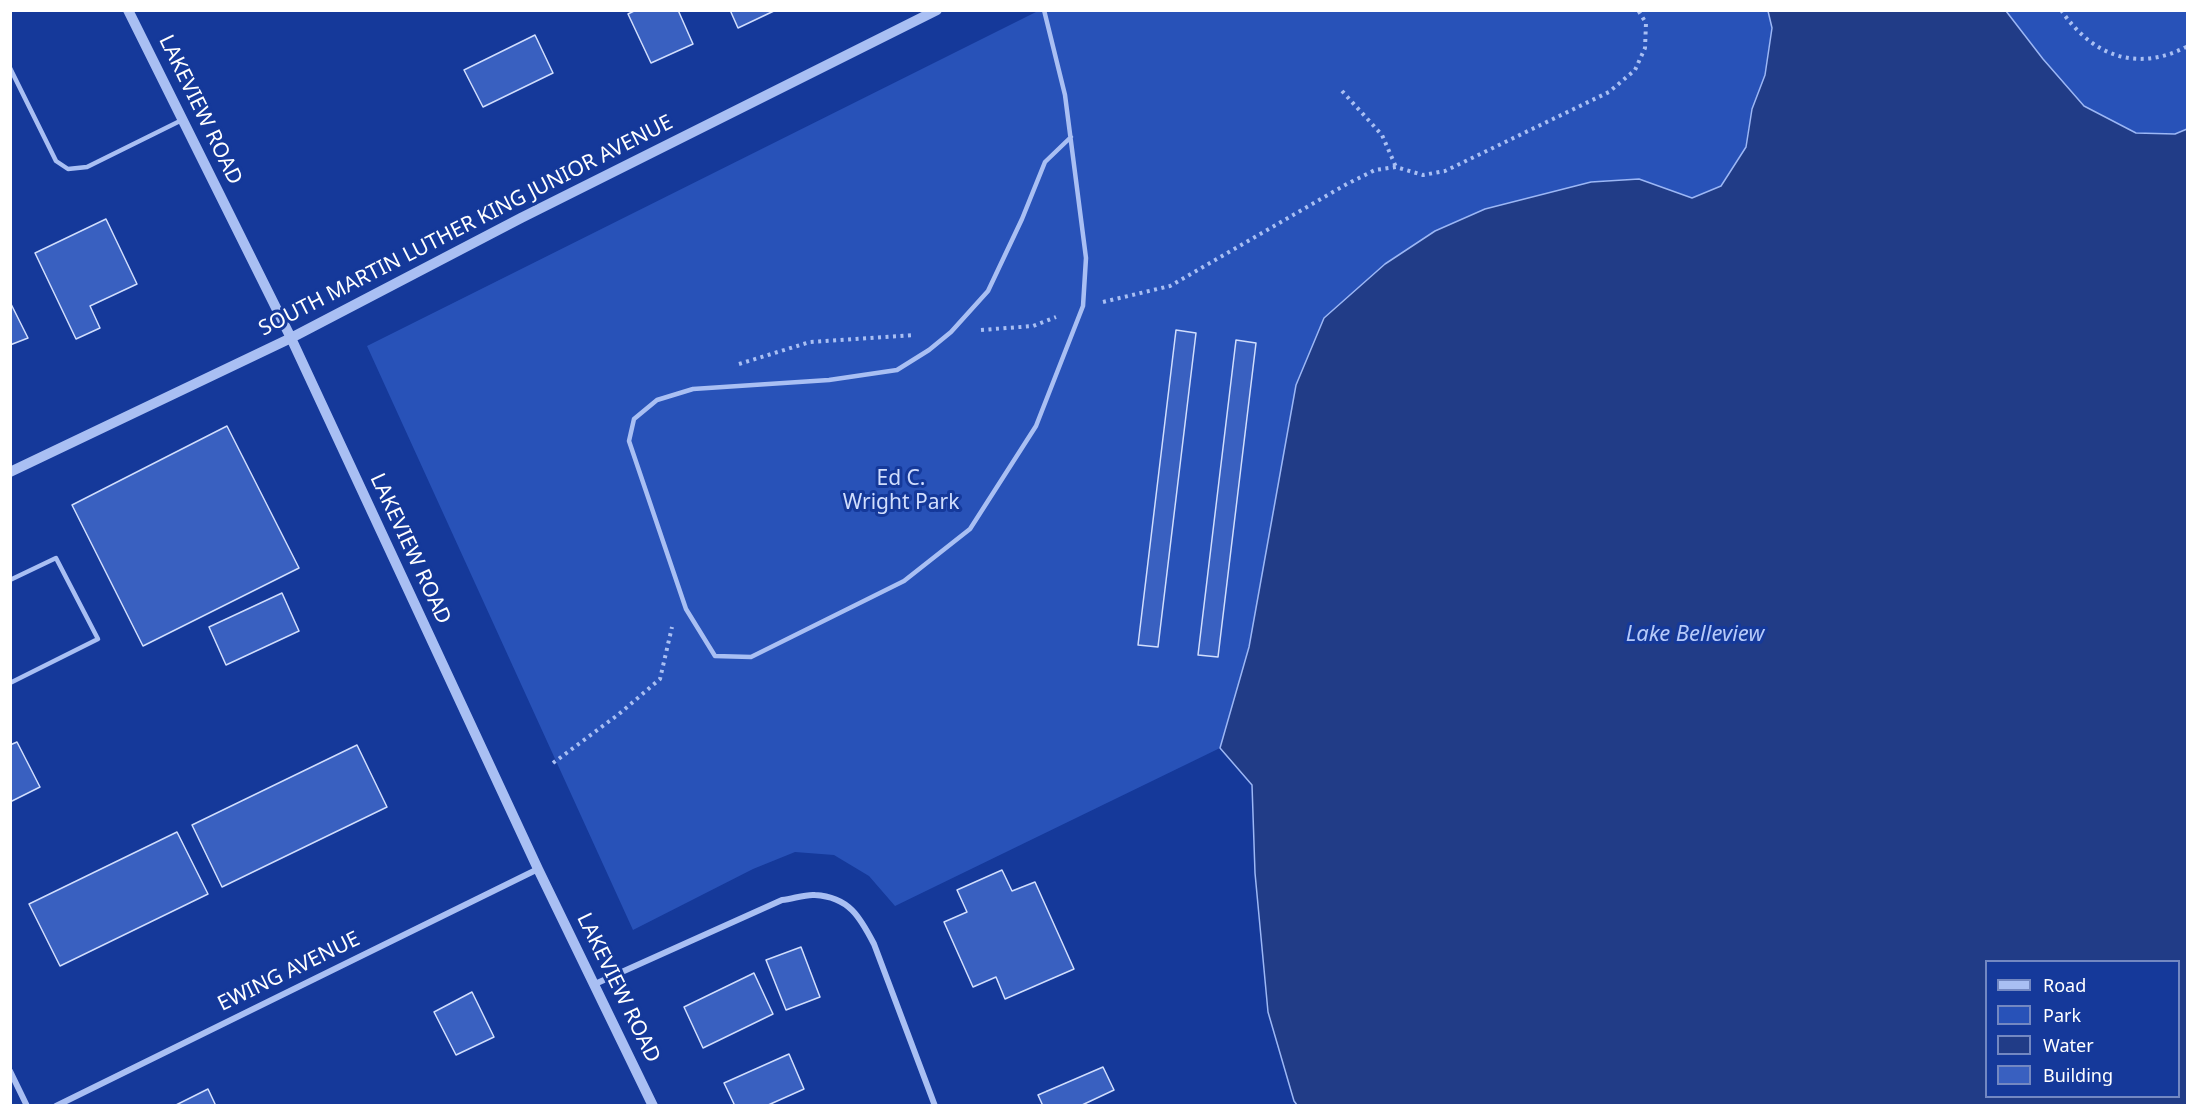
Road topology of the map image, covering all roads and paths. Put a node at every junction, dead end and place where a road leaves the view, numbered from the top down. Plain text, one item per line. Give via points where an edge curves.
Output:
1 (128, 10) edge
2 (937, 10) edge
3 (1044, 10) edge
4 (1638, 10) edge
5 (2061, 10) edge
6 (2187, 46) edge
7 (10, 68) edge
8 (1342, 91) dead end
9 (183, 120) junction
10 (1071, 137) junction
11 (1396, 167) junction
12 (1083, 306) junction
13 (951, 332) junction
14 (291, 338) junction
15 (732, 366) dead end
16 (10, 472) edge
17 (10, 580) edge
18 (670, 617) dead end
19 (10, 682) edge
20 (553, 763) dead end
21 (538, 869) junction
22 (595, 984) junction
23 (10, 1071) edge
24 (27, 1106) edge
25 (56, 1106) edge
26 (652, 1106) edge
27 (935, 1106) edge

1 - 9 street, LAKEVIEW ROAD
2 - 14 street, SOUTH MARTIN LUTHER KING JUNIOR AVENUE
3 - 10 lane
4 - 11 path via 1646,23 1645,48 1635,70 1609,92 1445,171 1423,175
5 - 6 path via 2073,29 2104,52 2138,60 2170,56
7 - 9 lane via 56,161 68,169 87,167
8 - 11 path via 1382,135
9 - 14 street, LAKEVIEW ROAD
10 - 12 lane via 1086,258
10 - 13 lane via 1045,162 988,291
11 - 12 path via 1375,171 1347,184 1170,286
12 - 13 path via 1033,326
12 - 13 lane via 1036,426 969,530 904,581 751,657 715,656 686,609 629,441 634,419 657,400 693,389 829,380 897,370
13 - 15 path via 810,342
14 - 16 street, SOUTH MARTIN LUTHER KING JUNIOR AVENUE
14 - 21 street, LAKEVIEW ROAD
17 - 19 lane via 56,558 98,639
18 - 20 path via 672,628 660,679
21 - 22 street, LAKEVIEW ROAD
21 - 25 street, EWING AVENUE
22 - 26 street, LAKEVIEW ROAD
22 - 27 street via 782,900 815,895 845,902 862,920 874,944
23 - 24 street

